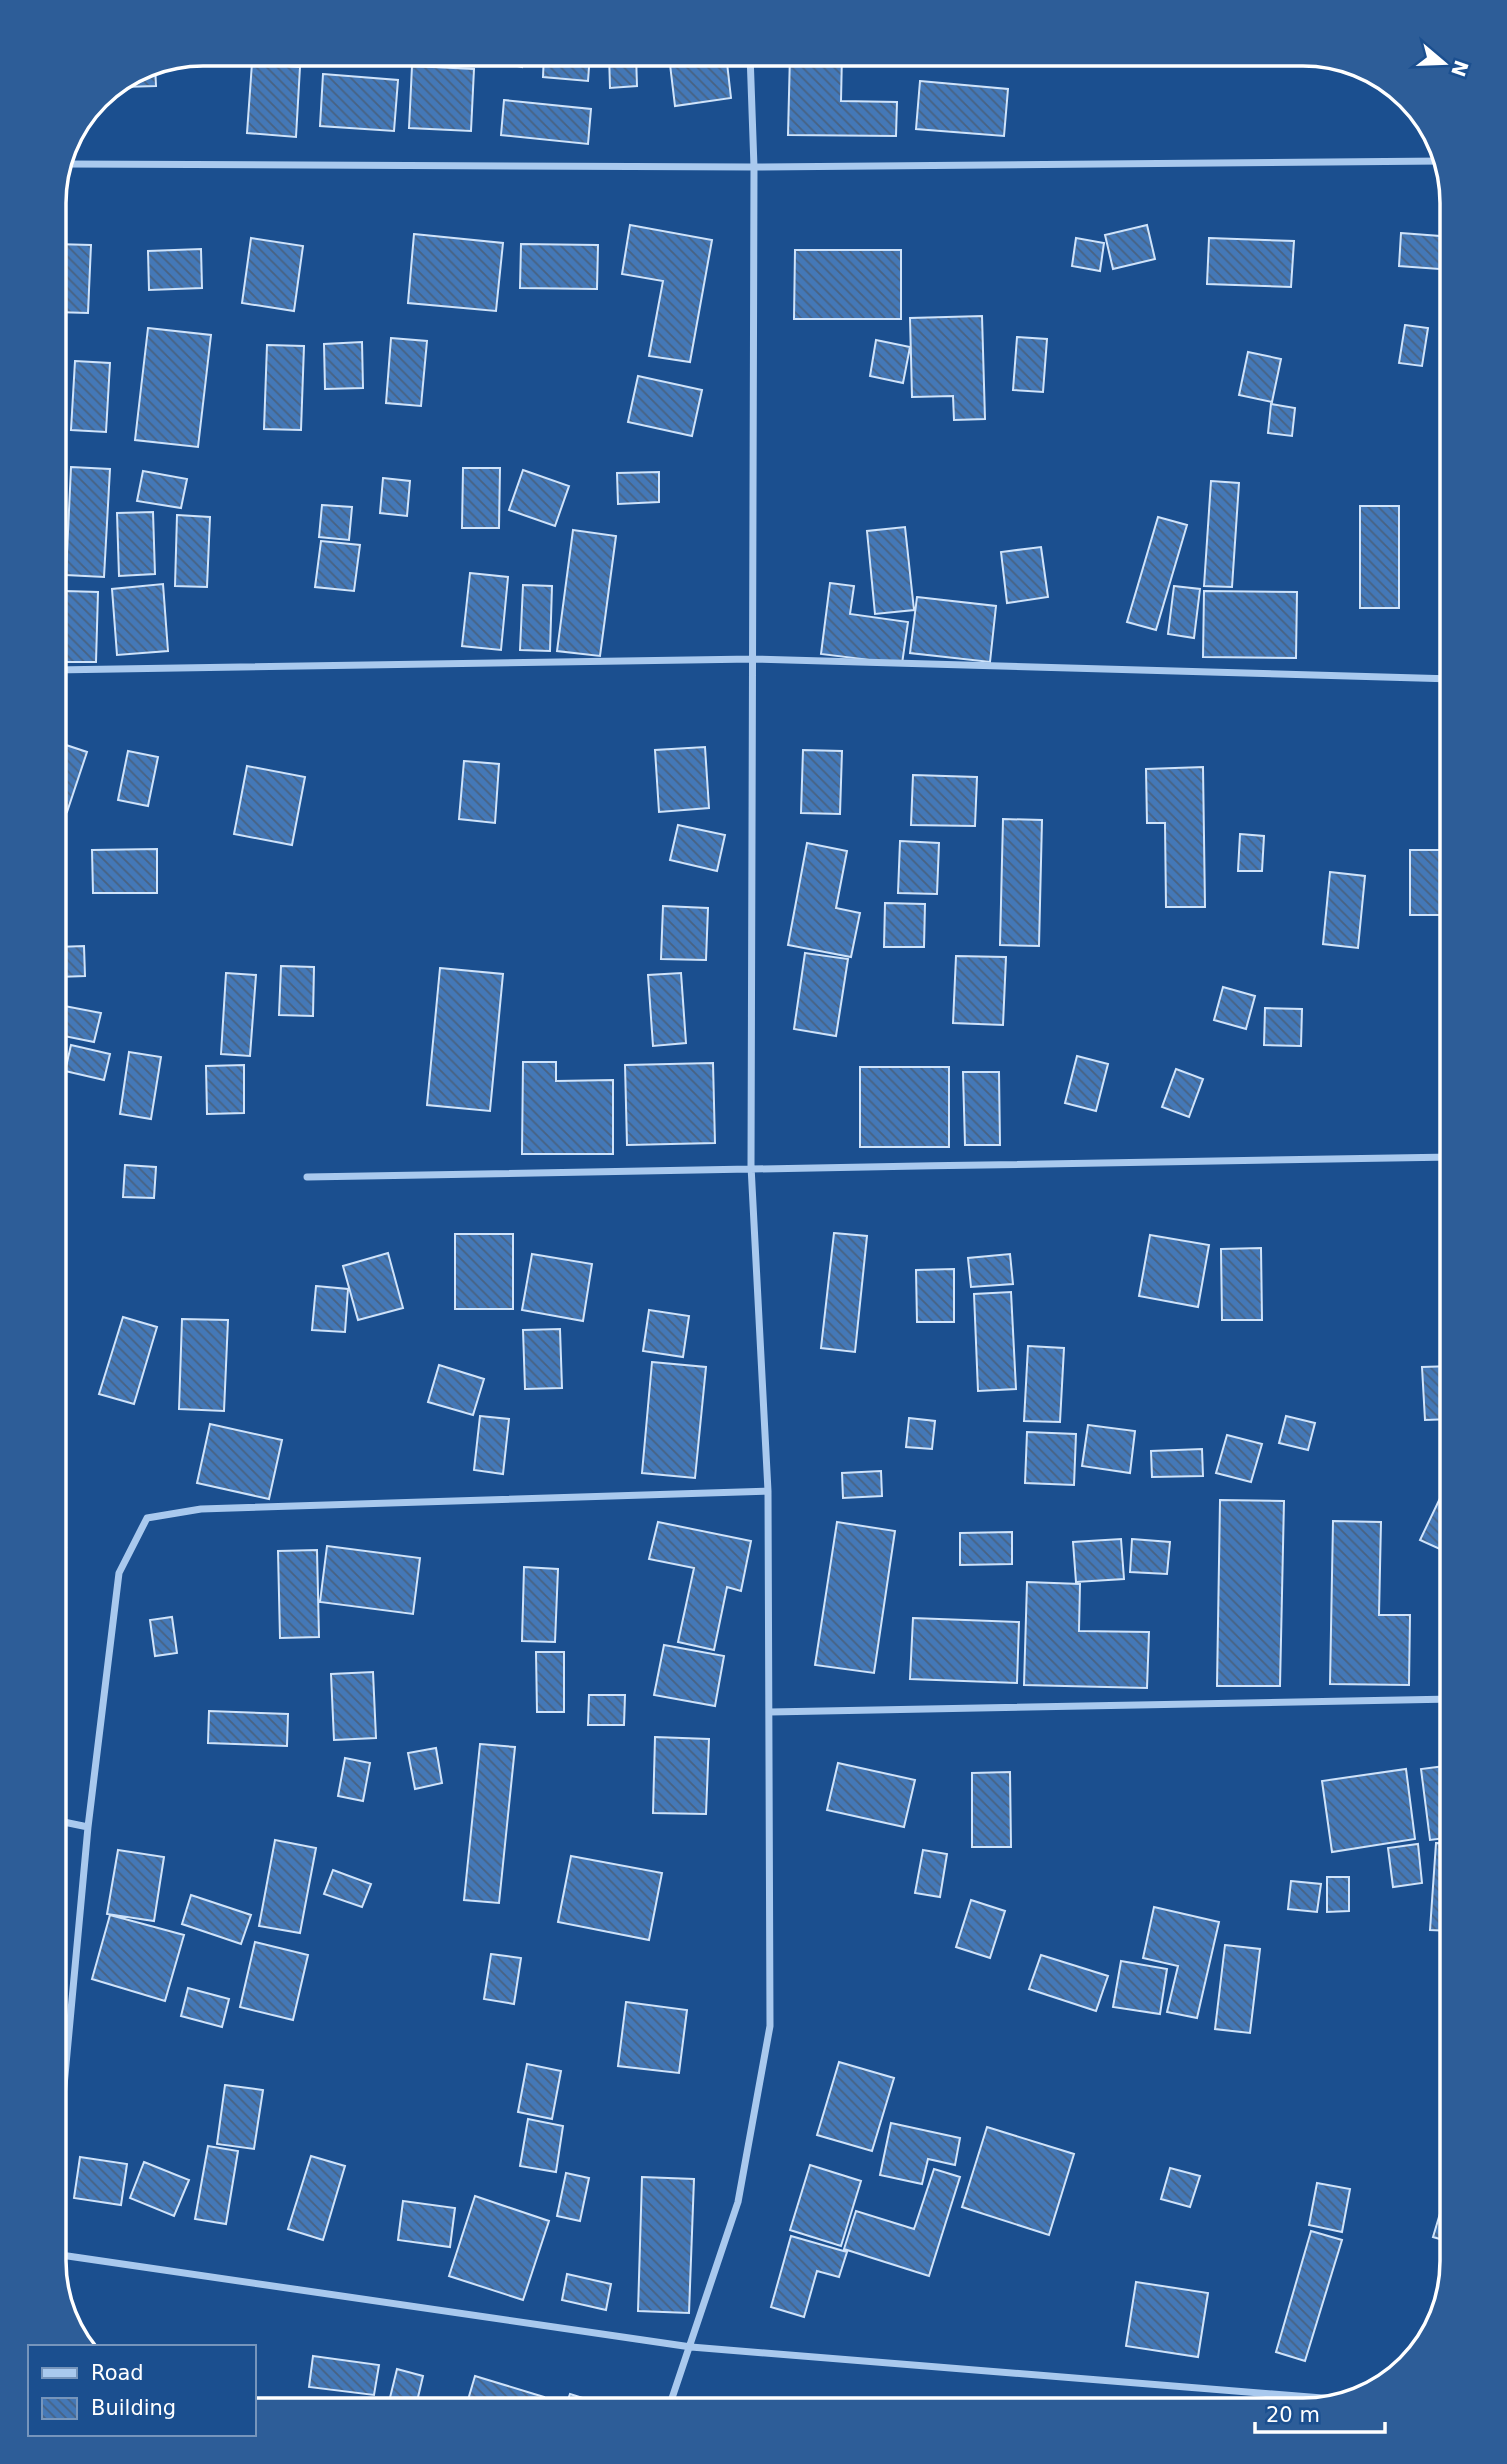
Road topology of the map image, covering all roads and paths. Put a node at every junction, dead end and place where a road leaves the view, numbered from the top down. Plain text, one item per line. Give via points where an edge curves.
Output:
1 (750, 67) edge
2 (1434, 161) edge
3 (72, 164) edge
4 (754, 167) junction
5 (753, 659) junction
6 (67, 670) edge
7 (1440, 679) edge
8 (1440, 1157) edge
9 (751, 1166) junction
10 (307, 1177) dead end
11 (768, 1491) junction
12 (1440, 1699) edge
13 (770, 1712) junction
14 (66, 1823) edge
15 (88, 1827) junction
16 (66, 2063) edge
17 (66, 2256) edge
18 (691, 2347) junction
19 (673, 2397) edge
20 (1311, 2397) edge

1 - 4 street
2 - 4 street
3 - 4 street
4 - 5 street
5 - 6 street
5 - 7 street
5 - 9 street
8 - 9 street via 898,1168
9 - 10 street
9 - 11 street
11 - 13 street
11 - 15 street via 201,1509 147,1518 119,1573
12 - 13 street
13 - 18 street via 770,2026 738,2202
14 - 15 street
15 - 16 street
17 - 18 street
18 - 19 street
18 - 20 street

